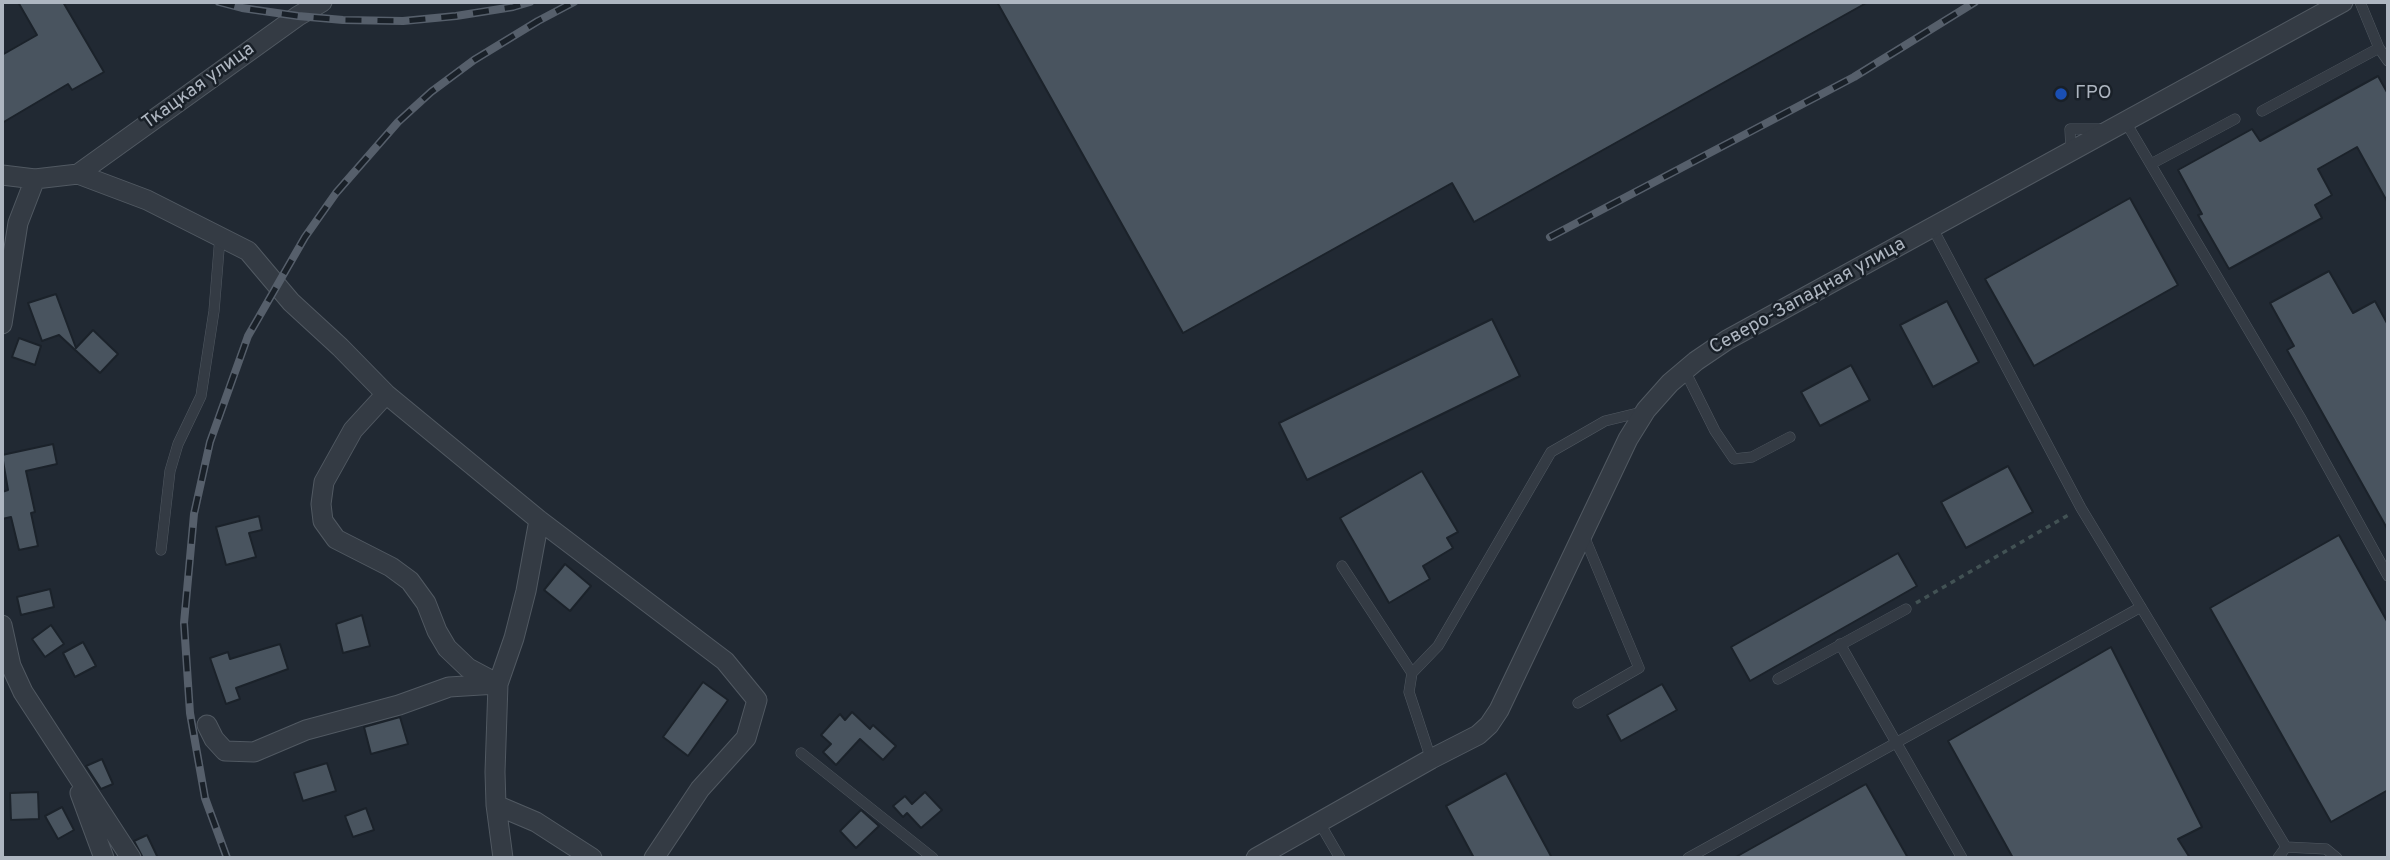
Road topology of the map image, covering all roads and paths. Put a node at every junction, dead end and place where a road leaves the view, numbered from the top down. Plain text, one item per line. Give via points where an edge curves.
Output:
1 (321, 2) edge
2 (2343, 2) edge
3 (2360, 2) edge
4 (2379, 48) junction
5 (2388, 61) edge
6 (2262, 111) dead end
7 (2235, 119) dead end
8 (2118, 125) junction
9 (2151, 164) junction
10 (78, 174) junction
11 (2, 175) edge
12 (34, 179) junction
13 (1932, 227) junction
14 (220, 236) junction
15 (2, 321) edge
16 (1685, 371) junction
17 (386, 394) junction
18 (1646, 411) junction
19 (1790, 437) dead end
20 (2081, 508) junction
21 (539, 520) junction
22 (1583, 533) junction
23 (161, 550) dead end
24 (1342, 566) dead end
25 (2388, 576) edge
26 (2141, 607) junction
27 (1906, 609) joint
28 (2, 625) edge
29 (1840, 645) junction
30 (6, 669) edge
31 (1412, 673) junction
32 (1777, 679) dead end
33 (498, 684) junction
34 (1578, 703) dead end
35 (207, 725) dead end
36 (1895, 742) junction
37 (801, 753) dead end
38 (1431, 760) junction
39 (73, 772) junction
40 (496, 805) junction
41 (1319, 822) junction
42 (2286, 847) junction
43 (104, 858) edge
44 (131, 858) edge
45 (503, 858) edge
46 (592, 858) edge
47 (654, 858) edge
48 (933, 858) edge
49 (1256, 858) edge
50 (1340, 858) edge
51 (1688, 858) edge
52 (1962, 858) edge
53 (2278, 858) edge
54 (2337, 858) edge

1 - 10 street, Ткацкая улица
2 - 8 street, Северо-Западная улица
3 - 4 lane
4 - 5 lane
4 - 6 lane
7 - 9 lane
8 - 9 lane
8 - 13 street, Северо-Западная улица
9 - 25 lane
10 - 12 street
10 - 14 street via 147,200
11 - 12 street
12 - 15 street via 18,223
13 - 16 street, Северо-Западная улица via 1727,340
13 - 20 lane
14 - 17 street via 248,251 291,302
14 - 23 lane via 201,396 170,471
16 - 18 street, Северо-Западная улица
16 - 19 lane via 1734,459 1752,457
17 - 21 street
17 - 33 street via 353,430 324,482 323,521 336,539 410,581 447,648 468,668
18 - 22 street, Северо-Западная улица
18 - 31 lane via 1605,421 1551,452 1438,646
20 - 26 lane
20 - 27 path
21 - 33 street via 526,591
21 - 47 street via 724,661 757,699 746,738 700,789
22 - 34 lane via 1639,668
22 - 38 street, Северо-Западная улица via 1489,726
24 - 31 lane
26 - 36 lane
26 - 42 lane
27 - 29 lane
28 - 30 street
29 - 32 lane
29 - 36 lane
30 - 39 street
31 - 38 lane via 1409,692
33 - 35 street via 449,687 306,730 254,752 225,751
33 - 40 street
36 - 51 lane
36 - 52 lane
37 - 48 lane
38 - 41 street, Северо-Западная улица
39 - 43 street
39 - 44 street
40 - 45 street
40 - 46 street via 536,822
41 - 49 street, Северо-Западная улица
41 - 50 lane
42 - 53 lane
42 - 54 lane via 2326,849

